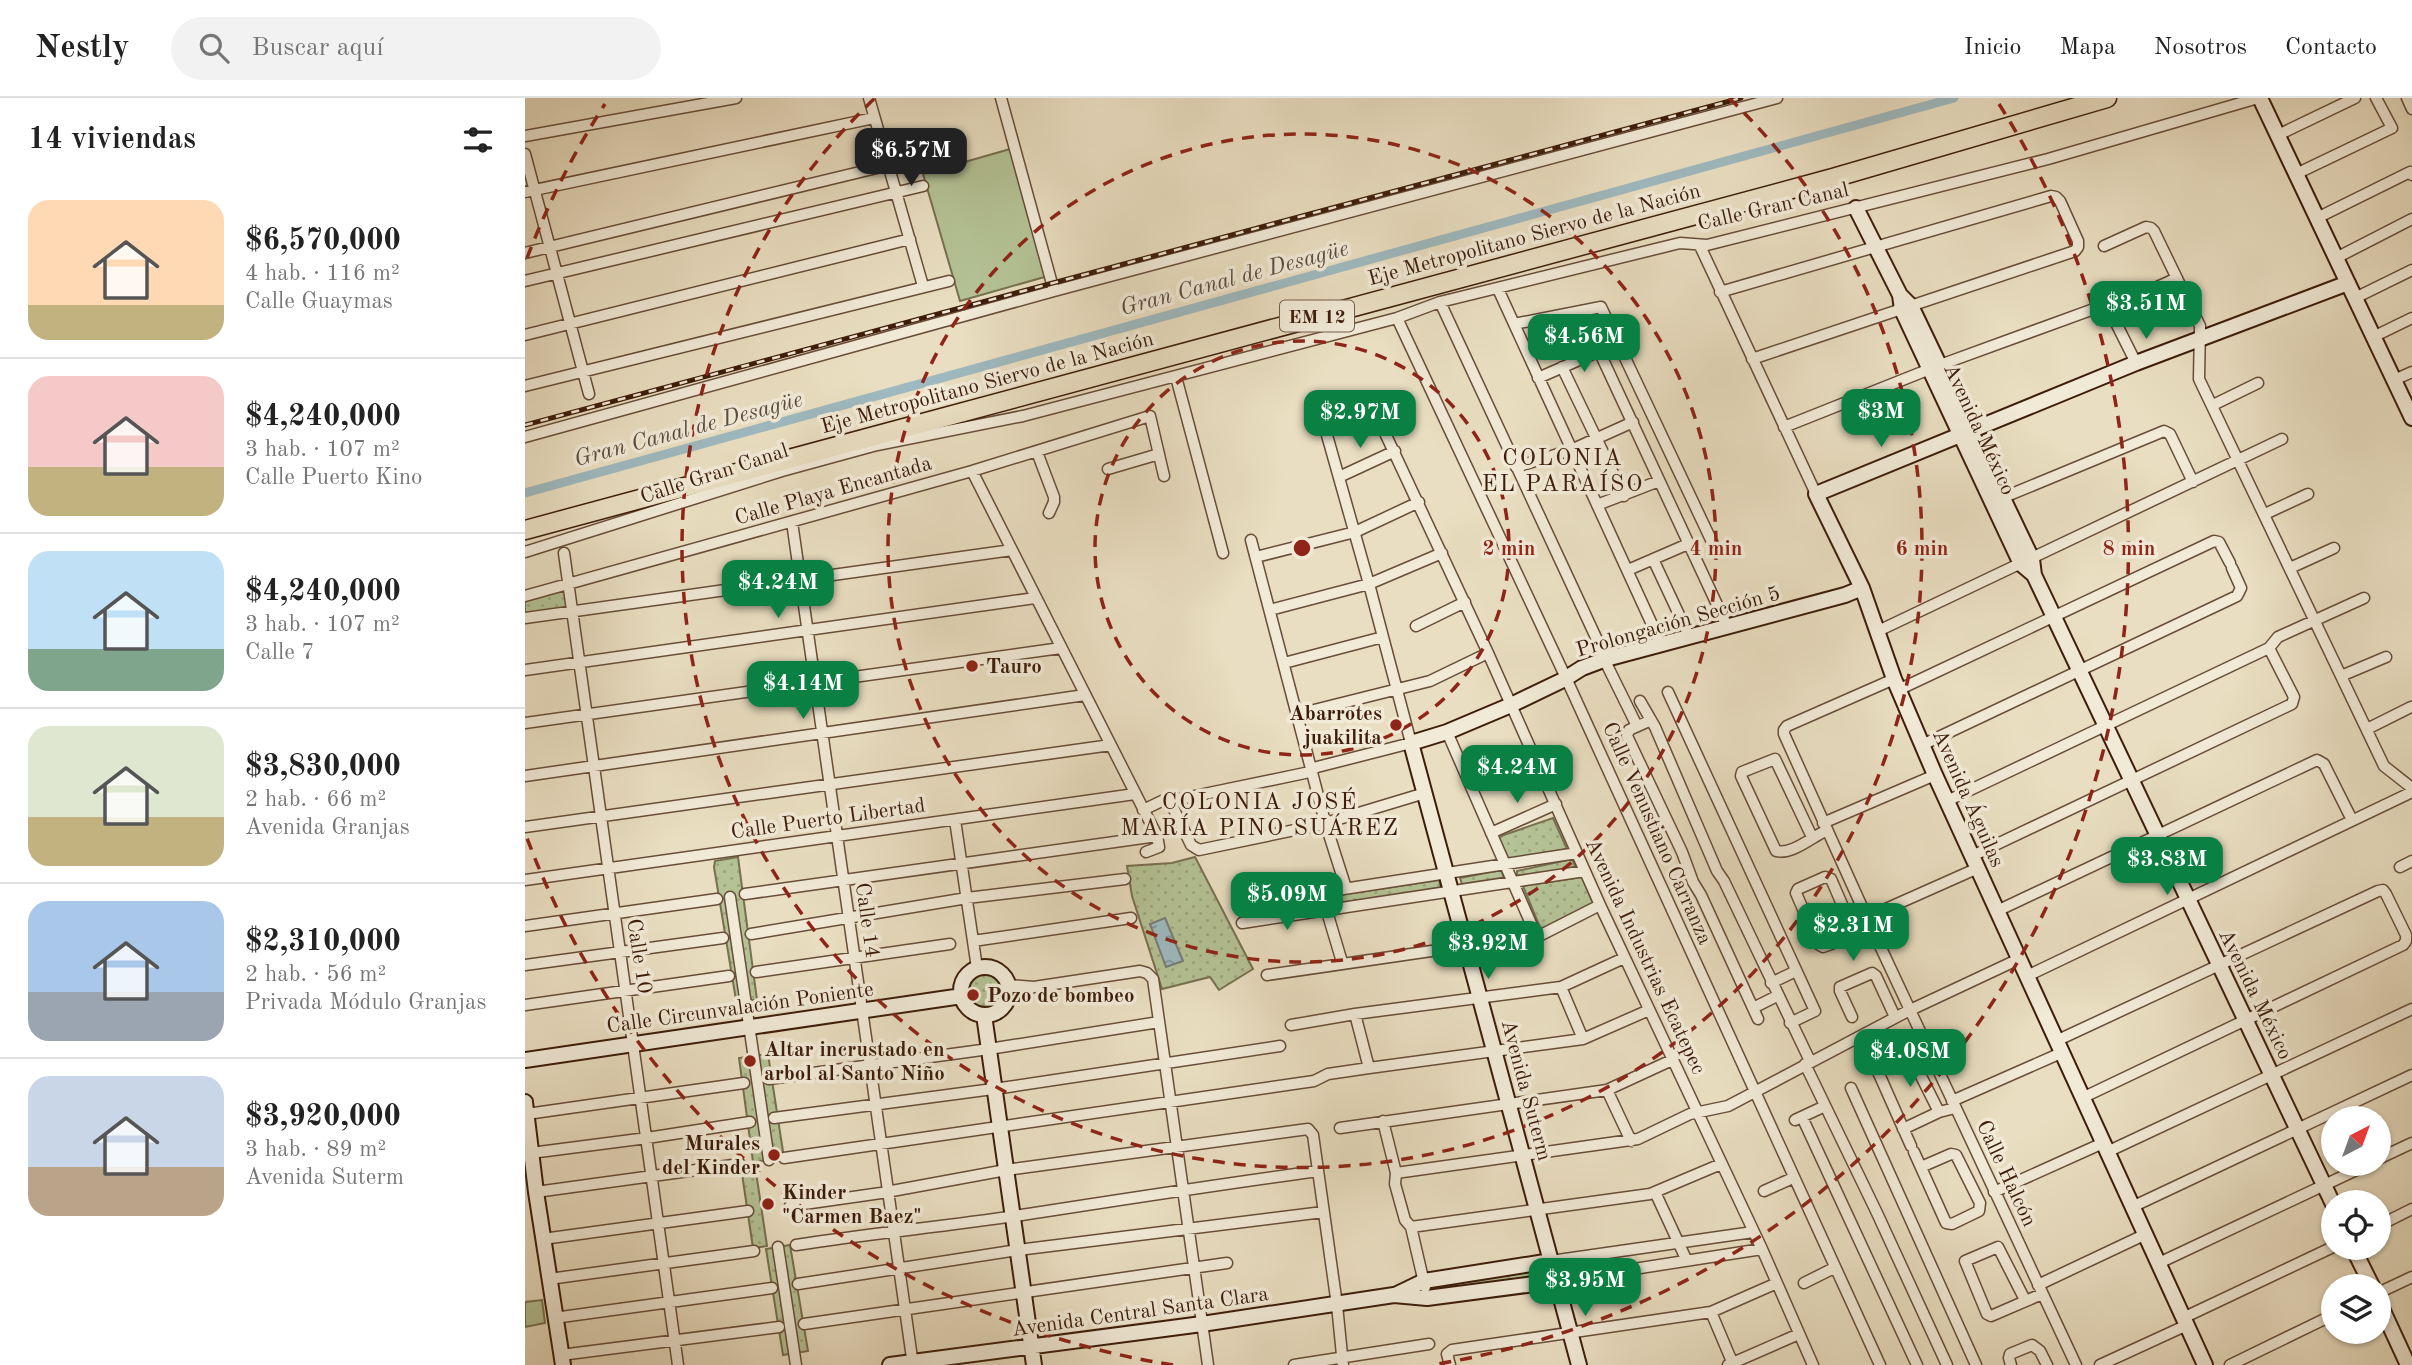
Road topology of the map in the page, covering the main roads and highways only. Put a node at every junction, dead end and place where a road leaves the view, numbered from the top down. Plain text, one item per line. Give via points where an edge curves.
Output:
1 (2069, 98) edge
2 (2108, 98) edge
3 (525, 518) edge
4 (525, 530) edge

1 - 3 highway, Eje Metropolitano Siervo de la Nación / EM 12 via 1829,167
2 - 4 highway, Eje Metropolitano Siervo de la Nación / EM 12 via 1833,178

